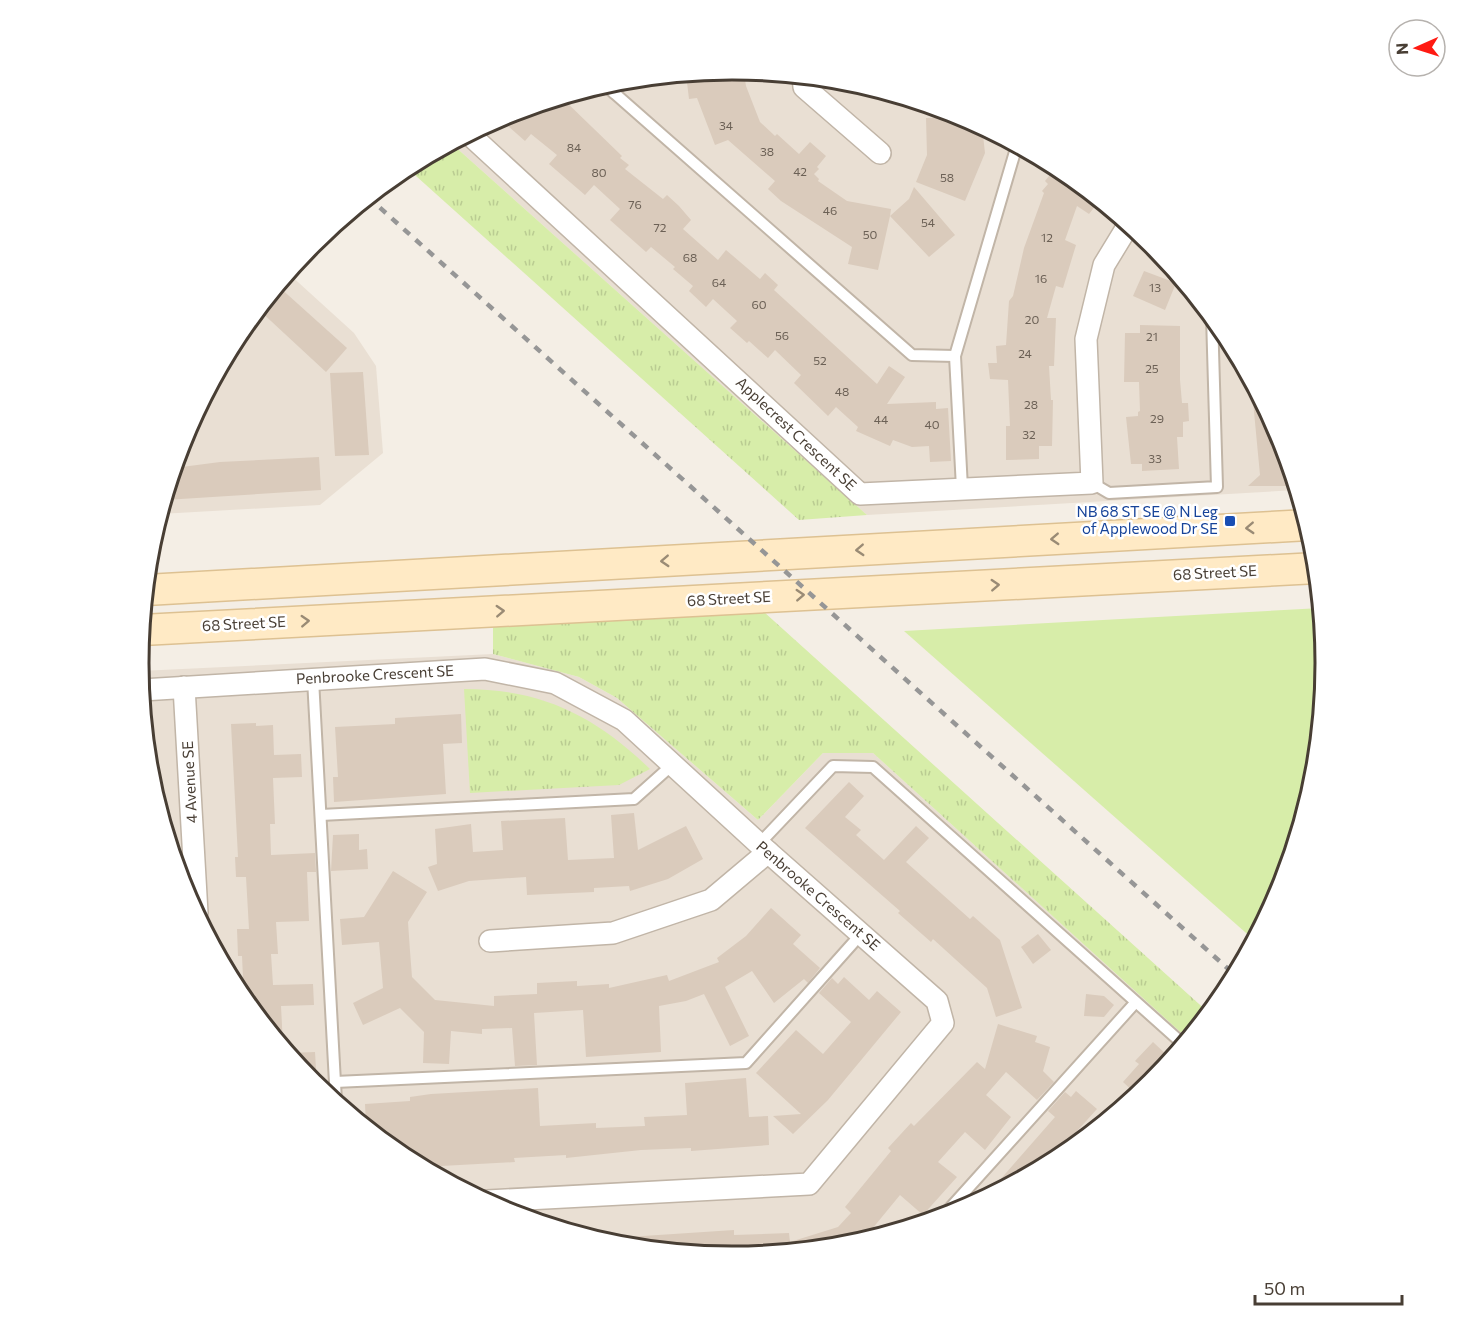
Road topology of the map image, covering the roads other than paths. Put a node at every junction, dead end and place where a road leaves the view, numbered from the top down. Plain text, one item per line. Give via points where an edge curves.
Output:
1 (804, 84) edge
2 (614, 93) edge
3 (475, 140) edge
4 (880, 153) dead end
5 (1015, 153) edge
6 (1125, 231) edge
7 (1212, 333) edge
8 (955, 356) junction
9 (1092, 483) junction
10 (962, 488) junction
11 (1299, 526) edge
12 (1308, 568) edge
13 (154, 590) edge
14 (151, 630) edge
15 (313, 679) junction
16 (184, 687) junction
17 (150, 689) edge
18 (672, 765) junction
19 (321, 815) junction
20 (763, 848) junction
21 (196, 890) edge
22 (861, 934) junction
23 (490, 941) dead end
24 (1135, 1003) junction
25 (1177, 1039) edge
26 (335, 1082) junction
27 (335, 1089) edge
28 (507, 1200) edge
29 (957, 1201) edge

1 - 4 street
2 - 8 lane via 912,355
3 - 10 street, Applecrest Crescent SE via 860,494
5 - 8 lane
6 - 9 street via 1104,265 1086,339
7 - 9 lane via 1217,487 1109,493
8 - 10 lane
9 - 10 street, Applecrest Crescent SE
11 -> 13 main road
14 -> 12 main road, 68 Street SE
15 - 16 street, Penbrooke Crescent SE
15 - 18 street, Penbrooke Crescent SE via 485,669 555,683 624,720
15 - 19 lane
16 - 17 street, Penbrooke Crescent SE
16 - 21 street, 4 Avenue SE
18 - 19 lane via 634,799
18 - 20 street, Penbrooke Crescent SE
19 - 26 lane
20 - 22 street, Penbrooke Crescent SE
20 - 23 street via 711,900 613,933
20 - 24 lane via 833,766 873,767
22 - 26 lane via 746,1063
22 - 28 street, Penbrooke Crescent SE via 937,1001 943,1023 810,1184
24 - 25 lane
24 - 29 lane
26 - 27 lane

